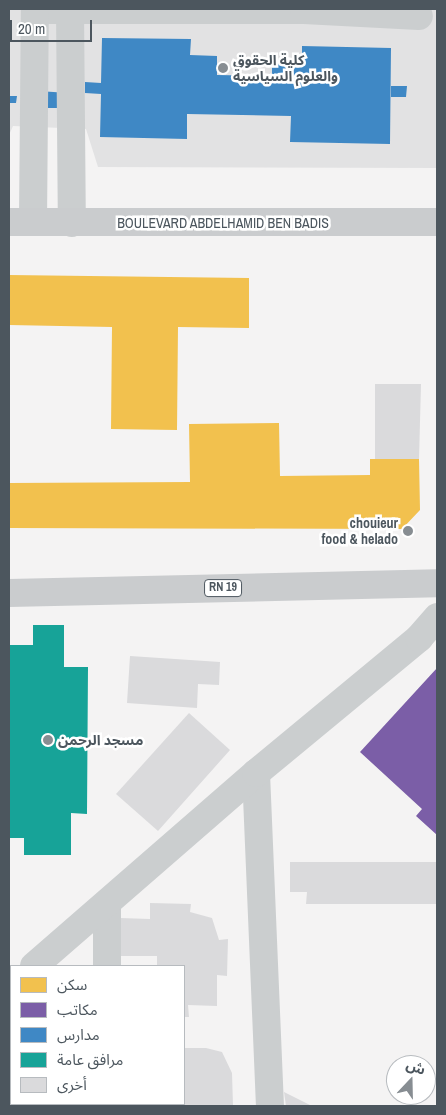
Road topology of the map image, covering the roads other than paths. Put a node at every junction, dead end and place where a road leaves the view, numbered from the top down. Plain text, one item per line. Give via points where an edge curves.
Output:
1 (35, 10) edge
2 (70, 10) edge
3 (304, 10) edge
4 (419, 16) dead end
5 (21, 222) edge
6 (437, 222) edge
7 (72, 224) junction
8 (437, 583) edge
9 (9, 593) edge
10 (437, 618) edge
11 (256, 773) junction
12 (107, 904) junction
13 (35, 965) edge
14 (107, 965) edge
15 (270, 1106) edge

1 - 2 street
1 - 5 street
2 - 3 street
2 - 7 street
3 - 4 street
5 - 7 main road, BOULEVARD ABDELHAMID BEN BADIS
6 - 7 main road, BOULEVARD ABDELHAMID BEN BADIS
8 - 9 main road, RN 19
10 - 11 street via 419,638
11 - 12 street
11 - 15 street
12 - 13 street
12 - 14 street

